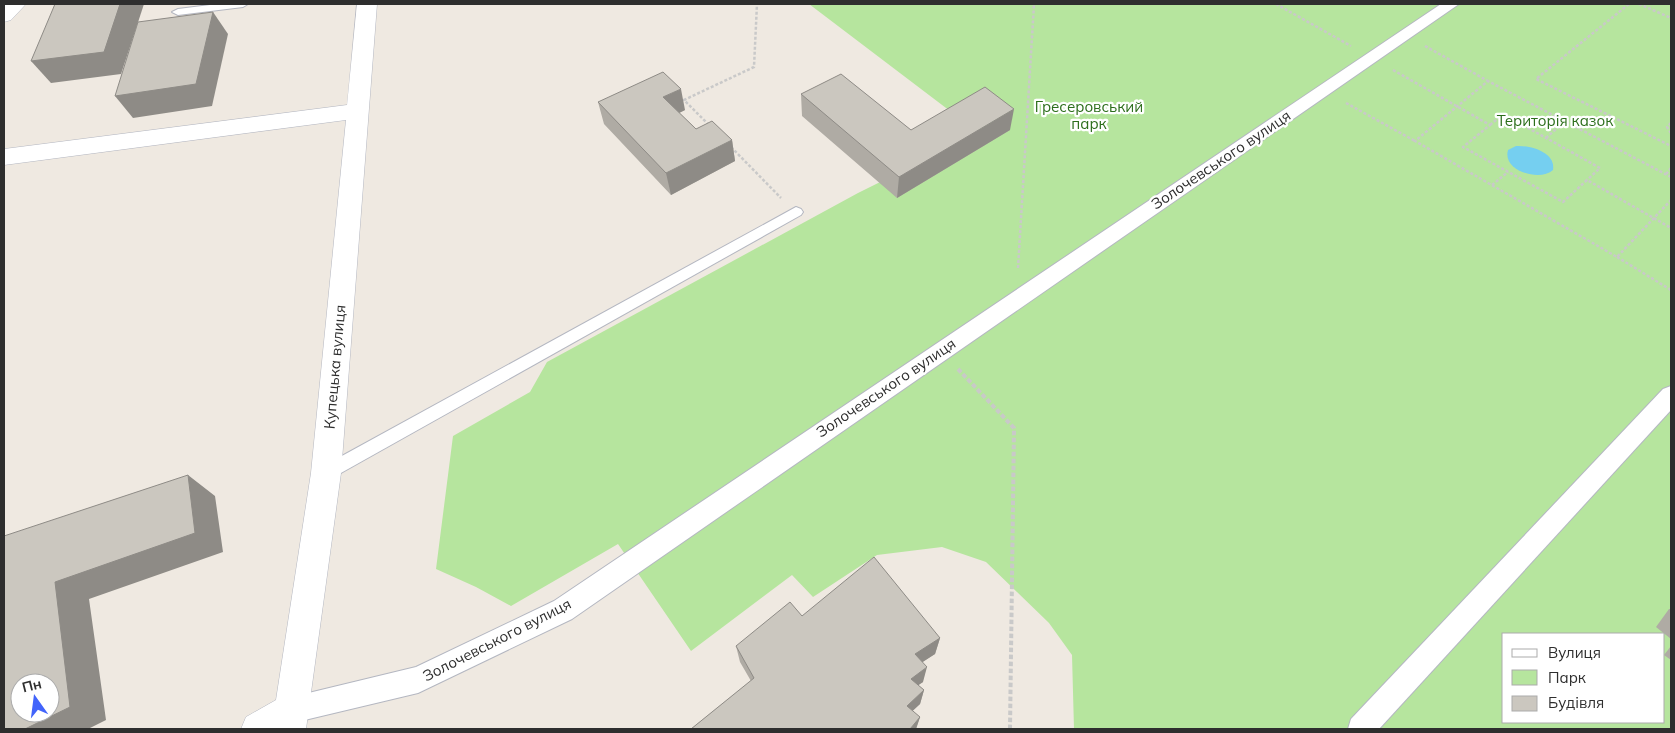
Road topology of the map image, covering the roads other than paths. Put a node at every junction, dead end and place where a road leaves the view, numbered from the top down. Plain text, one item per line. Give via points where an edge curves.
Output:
1 (16, 4) edge
2 (243, 4) edge
3 (367, 4) edge
4 (1451, 4) edge
5 (178, 12) dead end
6 (4, 16) edge
7 (358, 111) junction
8 (4, 157) edge
9 (796, 212) road end
10 (1671, 395) edge
11 (326, 473) junction
12 (290, 720) edge
13 (258, 729) edge
14 (1361, 729) edge

1 - 6 street
2 - 5 lane
3 - 7 street, Купецька вулиця
4 - 12 street, Золочевського вулиця via 562,610 418,680
7 - 8 street
7 - 11 street, Купецька вулиця
9 - 11 lane
10 - 14 street
11 - 12 street, Купецька вулиця
12 - 13 street

